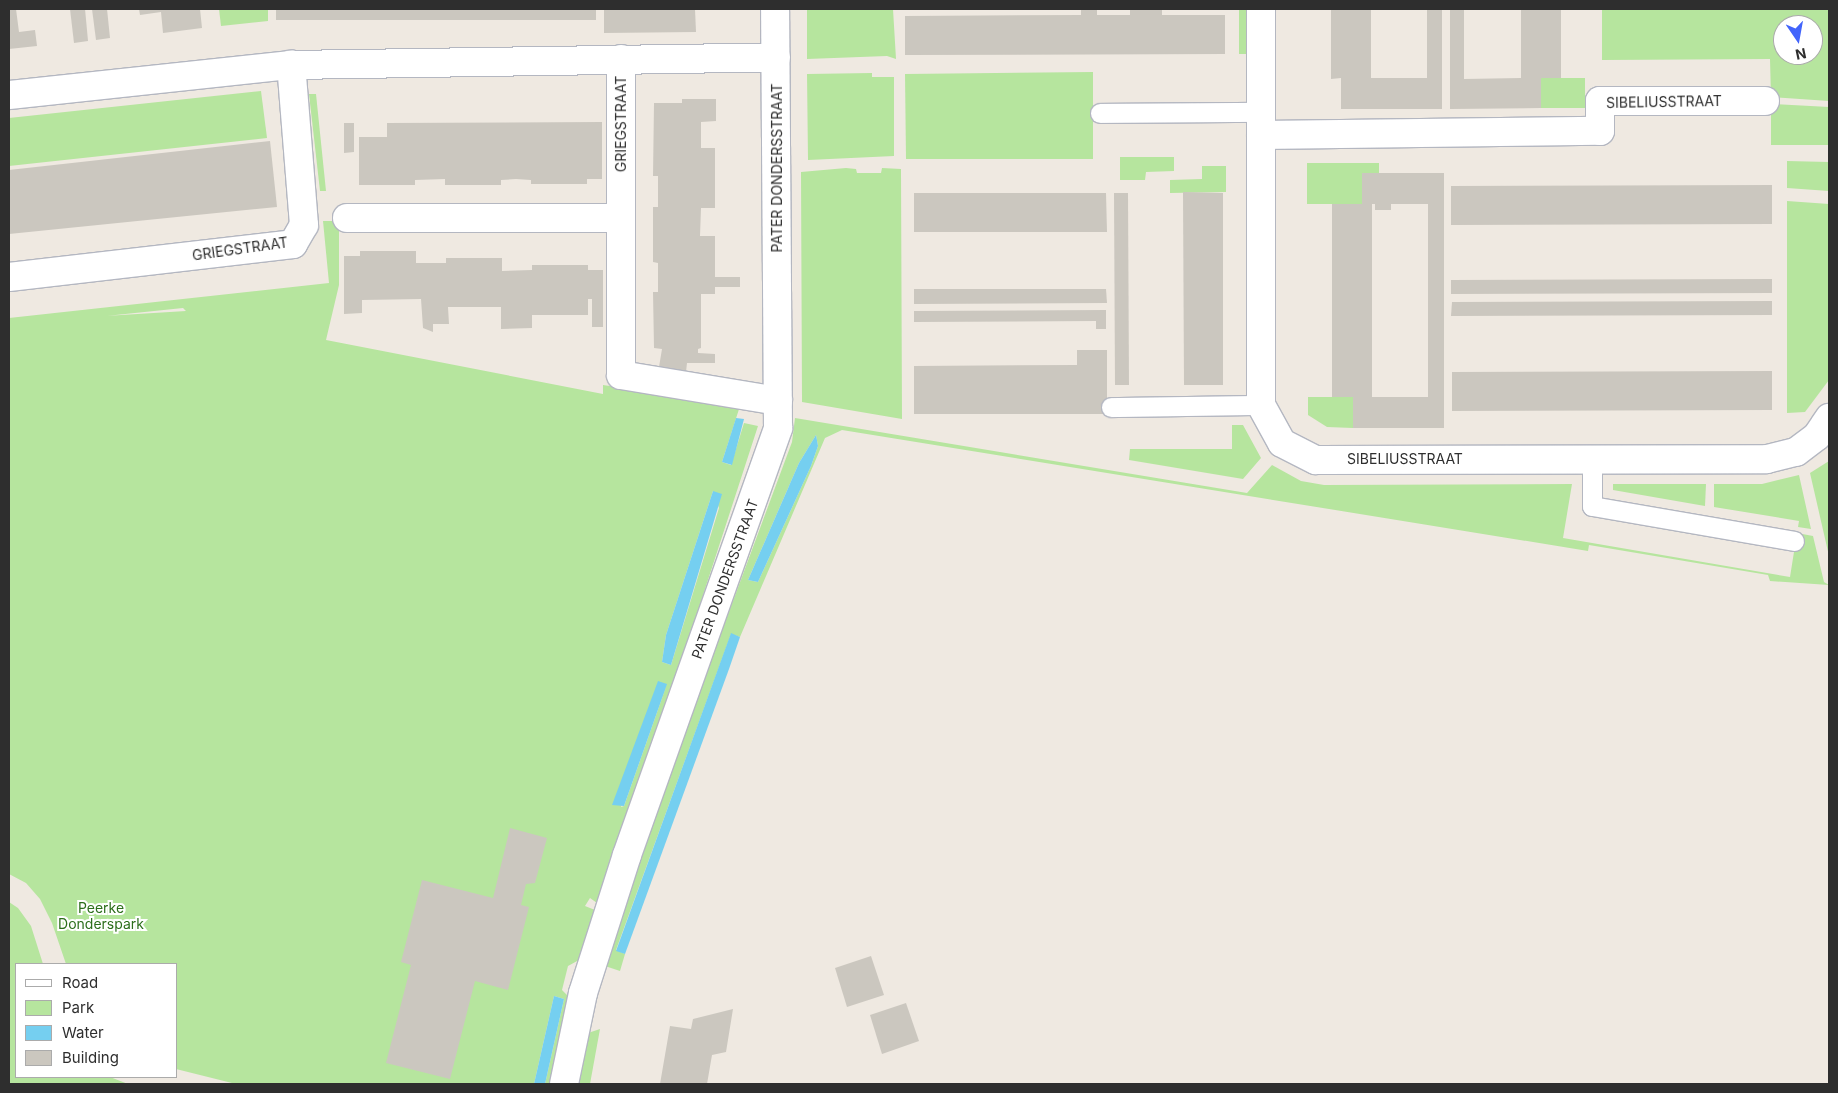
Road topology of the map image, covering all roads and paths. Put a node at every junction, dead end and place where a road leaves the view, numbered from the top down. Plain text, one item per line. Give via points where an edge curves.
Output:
1 (776, 9) edge
2 (1261, 9) edge
3 (776, 57) junction
4 (621, 59) junction
5 (291, 66) junction
6 (9, 95) edge
7 (1765, 101) dead end
8 (1100, 113) dead end
9 (1261, 123) junction
10 (347, 218) dead end
11 (621, 218) junction
12 (9, 277) edge
13 (778, 400) junction
14 (1261, 406) junction
15 (1111, 408) dead end
16 (1829, 418) edge
17 (1592, 460) junction
18 (1794, 541) dead end
19 (564, 1084) edge

1 - 3 street, PATER DONDERSSTRAAT
2 - 9 street, SIBELIUSSTRAAT
3 - 4 street, GRIEGSTRAAT
3 - 13 street, PATER DONDERSSTRAAT
4 - 5 street, GRIEGSTRAAT
4 - 11 street, GRIEGSTRAAT
5 - 6 street, GRIEGSTRAAT
5 - 12 street, GRIEGSTRAAT via 304,224 293,244
7 - 9 street, SIBELIUSSTRAAT via 1600,101 1600,131
8 - 9 lane
9 - 14 street, SIBELIUSSTRAAT
10 - 11 street
11 - 13 street, GRIEGSTRAAT via 621,375
13 - 19 street, PATER DONDERSSTRAAT via 775,440 627,855 583,993
14 - 15 lane
14 - 17 street, SIBELIUSSTRAAT via 1282,443 1316,460
16 - 17 street, SIBELIUSSTRAAT via 1817,436 1796,452 1767,459
17 - 18 lane via 1592,506

